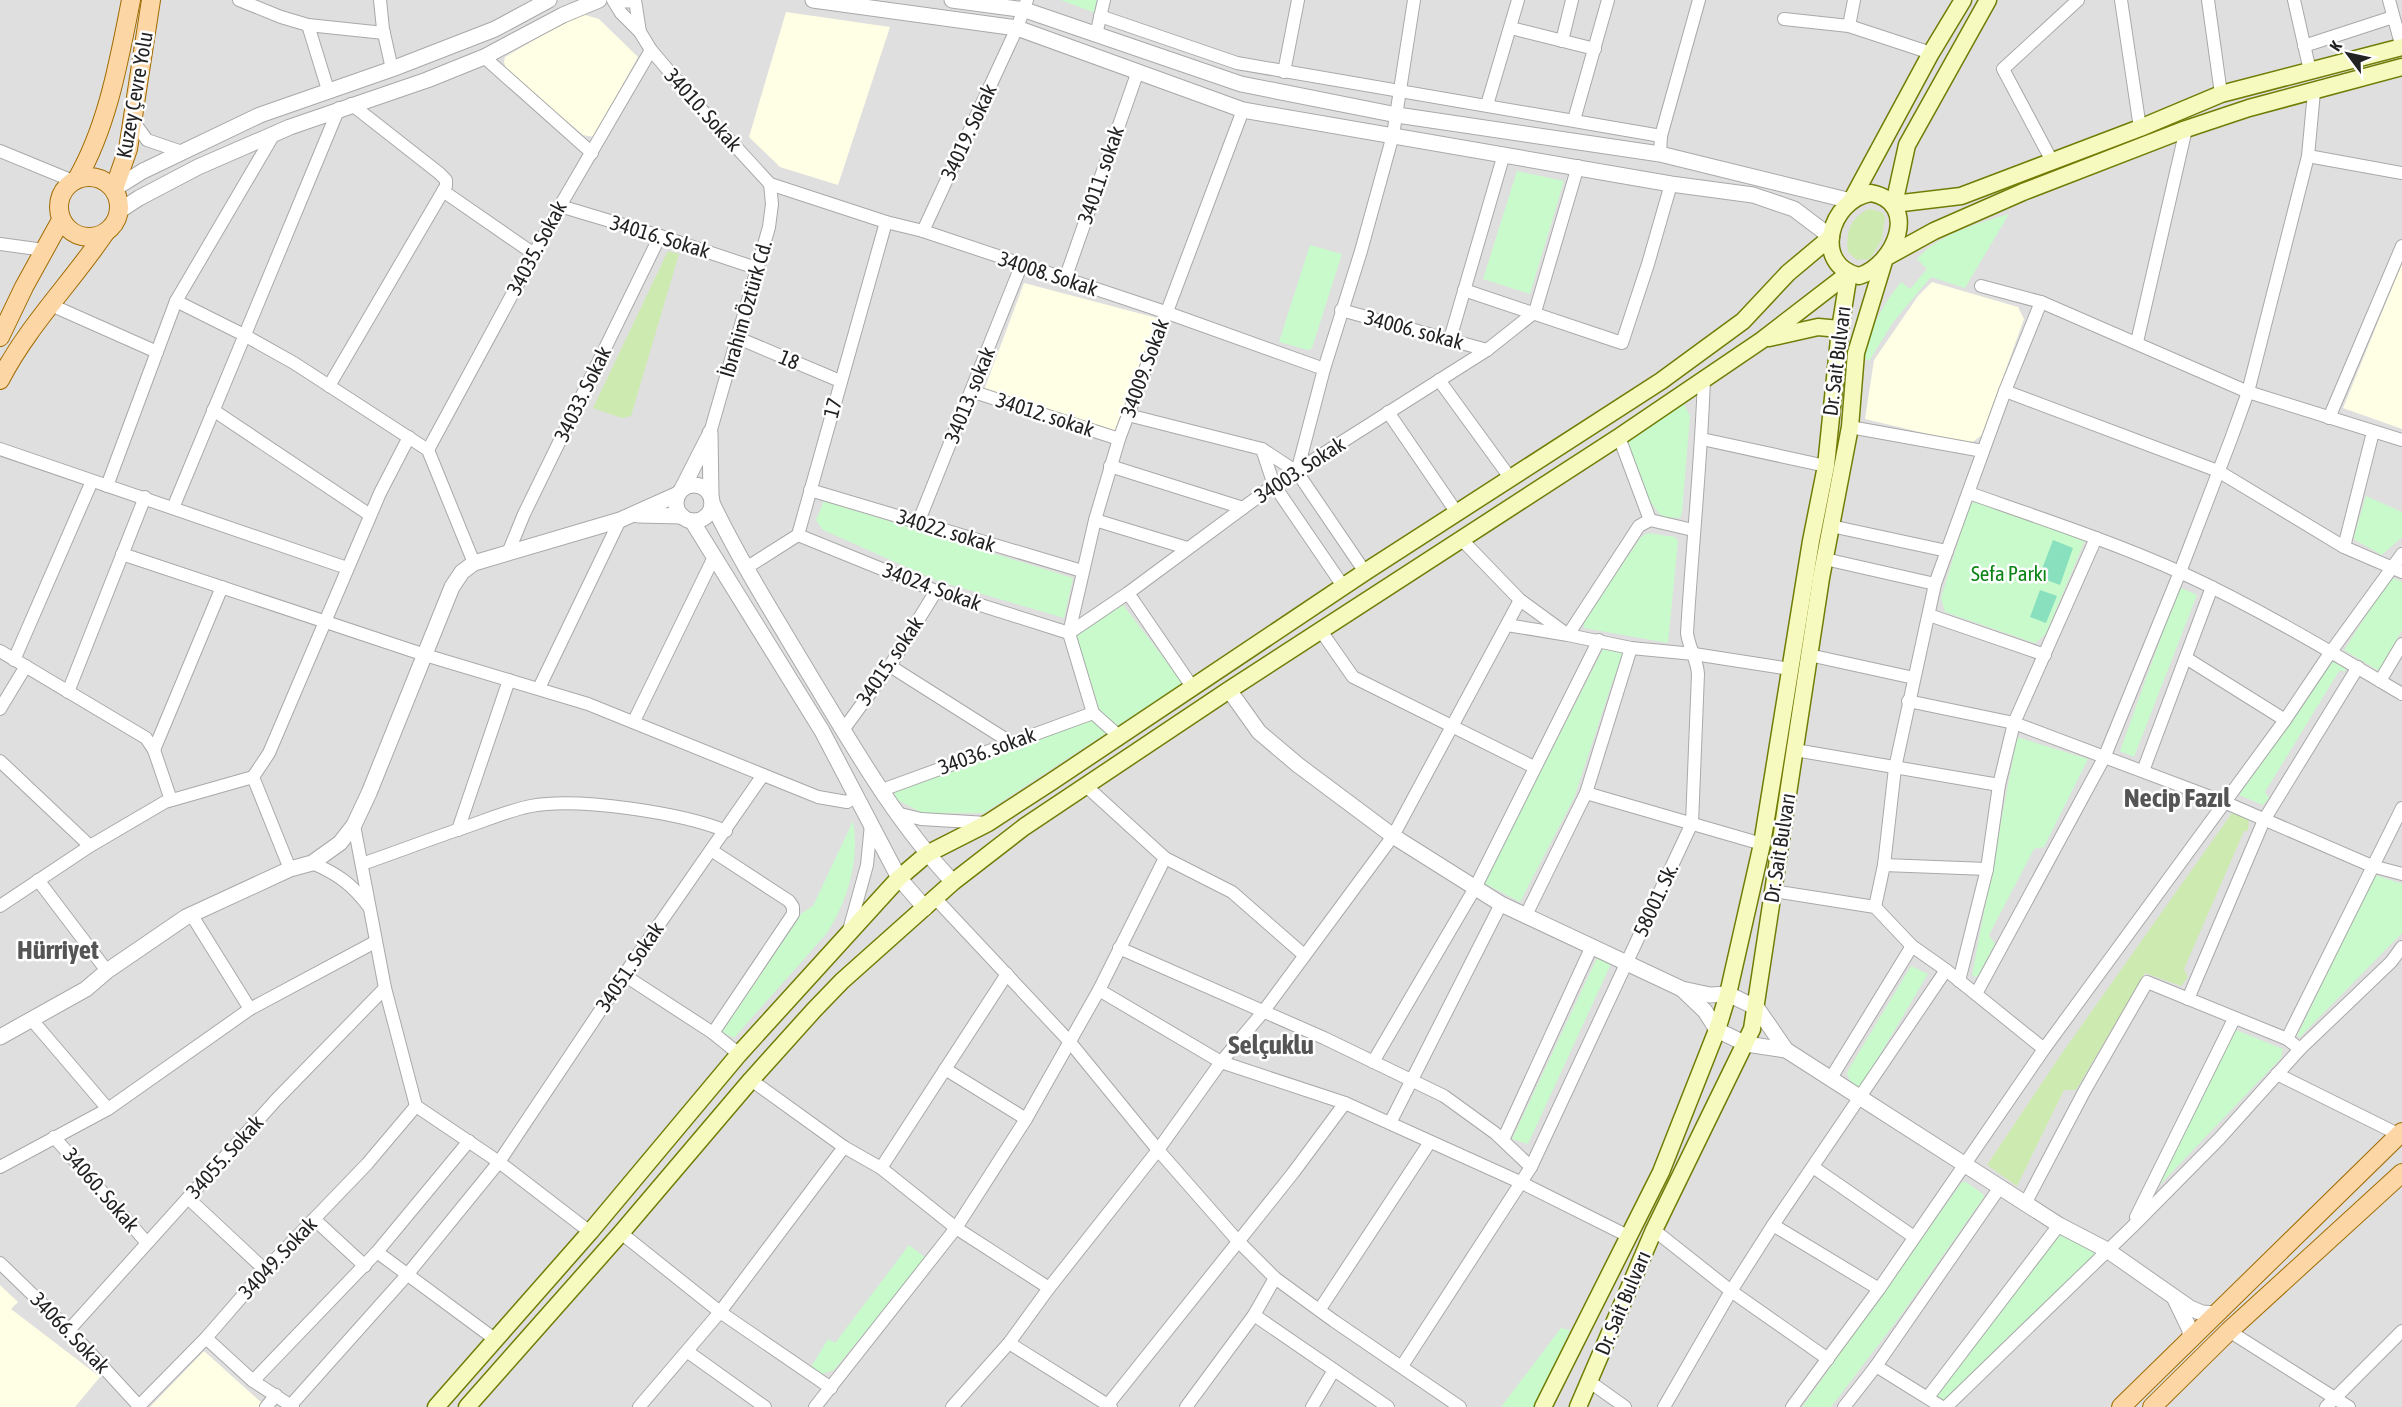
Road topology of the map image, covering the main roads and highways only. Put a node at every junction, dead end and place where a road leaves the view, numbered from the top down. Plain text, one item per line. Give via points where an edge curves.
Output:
1 (131, 0) edge
2 (151, 0) edge
3 (1963, 0) edge
4 (1988, 0) edge
5 (2402, 47) edge
6 (2402, 67) edge
7 (75, 180) junction
8 (114, 189) junction
9 (1851, 201) junction
10 (1894, 204) junction
11 (61, 220) junction
12 (105, 233) junction
13 (1831, 237) junction
14 (1885, 258) junction
15 (1849, 273) junction
16 (1840, 329) junction
17 (0, 337) edge
18 (1762, 340) junction
19 (0, 380) edge
20 (2401, 1134) edge
21 (2402, 1173) edge
22 (436, 1407) edge
23 (467, 1407) edge
24 (1543, 1407) edge
25 (1578, 1407) edge
26 (2121, 1407) edge
27 (2152, 1407) edge

1 - 7 main road, Kuzey Çevre Yolu via 112,91
2 - 8 main road, Kuzey Çevre Yolu via 128,149
3 - 9 main road
4 - 10 main road via 1907,145
5 - 10 main road via 2221,94 1961,196
6 - 14 main road via 2186,129 2023,192 1934,231
7 - 8 main road via 100,179
7 - 11 main road via 61,197
8 - 12 main road via 119,211 115,224
9 - 10 main road via 1870,193
9 - 13 main road via 1840,213
10 - 14 main road via 1898,232
11 - 12 main road via 79,236 92,238
11 - 17 main road
12 - 19 main road via 16,350
13 - 15 main road via 1831,252
13 - 22 main road via 1788,273 1743,321 1660,381 988,823 927,854 899,878 739,1054
14 - 15 main road via 1869,273
14 - 25 main road, Dr. Sait Bulvarı via 1856,353 1850,427 1809,655 1757,1008 1746,1044 1654,1230
15 - 16 main road, Dr. Sait Bulvarı
15 - 18 main road
16 - 18 main road via 1818,327
16 - 24 main road, Dr. Sait Bulvarı via 1826,466 1810,541 1762,844 1728,994 1661,1172
18 - 23 main road via 1619,438 1024,827 953,882 842,981
20 - 26 main road
21 - 27 main road

